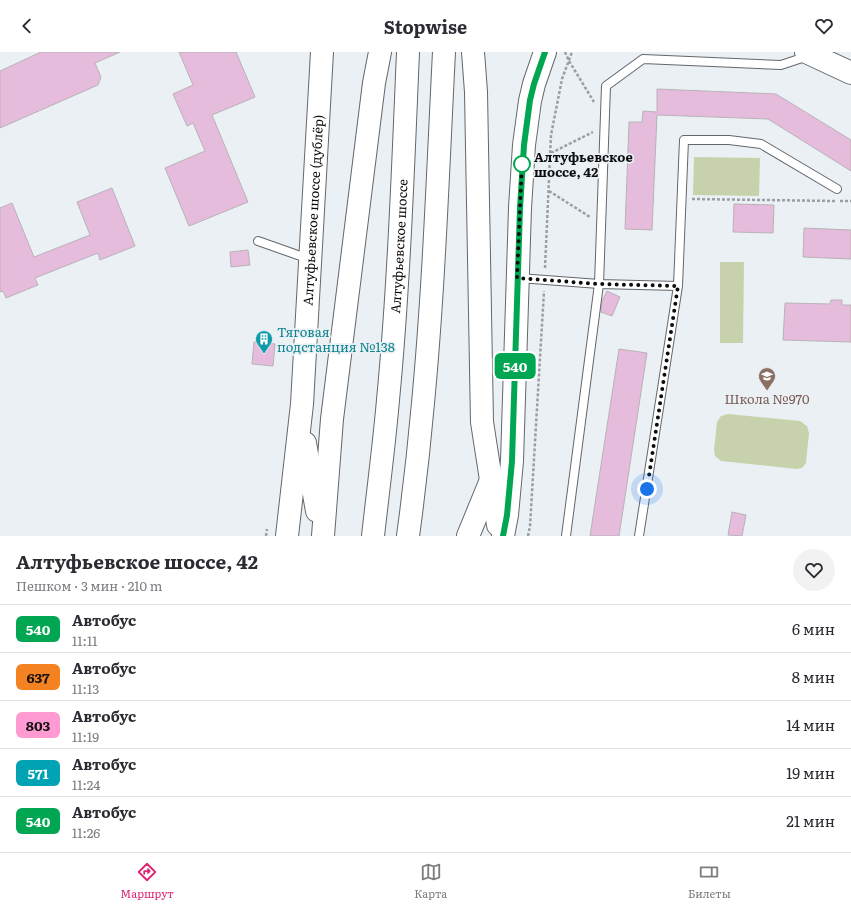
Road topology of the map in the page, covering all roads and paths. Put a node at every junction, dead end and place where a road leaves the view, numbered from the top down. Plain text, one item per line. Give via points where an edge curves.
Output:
1 (322, 52) edge
2 (380, 52) edge
3 (408, 52) edge
4 (444, 52) edge
5 (473, 52) edge
6 (546, 52) edge
7 (565, 52) edge
8 (809, 53) edge
9 (851, 73) edge
10 (604, 123) junction
11 (550, 153) dead end
12 (837, 189) dead end
13 (549, 190) dead end
14 (681, 199) junction
15 (851, 201) edge
16 (601, 224) junction
17 (258, 241) dead end
18 (310, 260) junction
19 (517, 278) junction
20 (599, 284) junction
21 (678, 286) junction
22 (302, 404) junction
23 (481, 411) junction
24 (513, 414) junction
25 (332, 419) junction
26 (312, 480) junction
27 (491, 480) junction
28 (287, 536) edge
29 (291, 536) edge
30 (322, 536) edge
31 (373, 536) edge
32 (408, 536) edge
33 (468, 536) edge
34 (499, 536) edge
35 (504, 536) edge
36 (566, 536) edge
37 (639, 536) edge

1 - 18 main road, Алтуфьевское шоссе (дублёр)
2 - 25 main road
3 - 31 main road, Алтуфьевское шоссе via 393,347
4 - 32 main road via 429,334
5 - 23 main road via 476,92
6 - 19 main road via 534,84 527,120
7 - 10 path
8 - 9 main road
8 - 10 lane via 781,65 643,59 606,86
10 - 11 path
10 - 16 lane
12 - 14 lane via 761,144 729,140 684,140
13 - 16 path
14 - 15 path
14 - 21 lane
16 - 20 lane
17 - 18 lane
18 - 22 main road, Алтуфьевское шоссе (дублёр)
19 - 20 lane
19 - 24 main road
20 - 21 lane
20 - 36 lane
21 - 37 lane
22 - 26 main road via 304,435
22 - 28 main road, Алтуфьевское шоссе (дублёр)
23 - 27 main road
23 - 33 main road via 475,492
24 - 27 main road via 509,435
24 - 35 main road via 510,483
25 - 26 main road
25 - 30 main road
26 - 29 main road
26 - 30 main road
27 - 33 main road
27 - 34 main road

